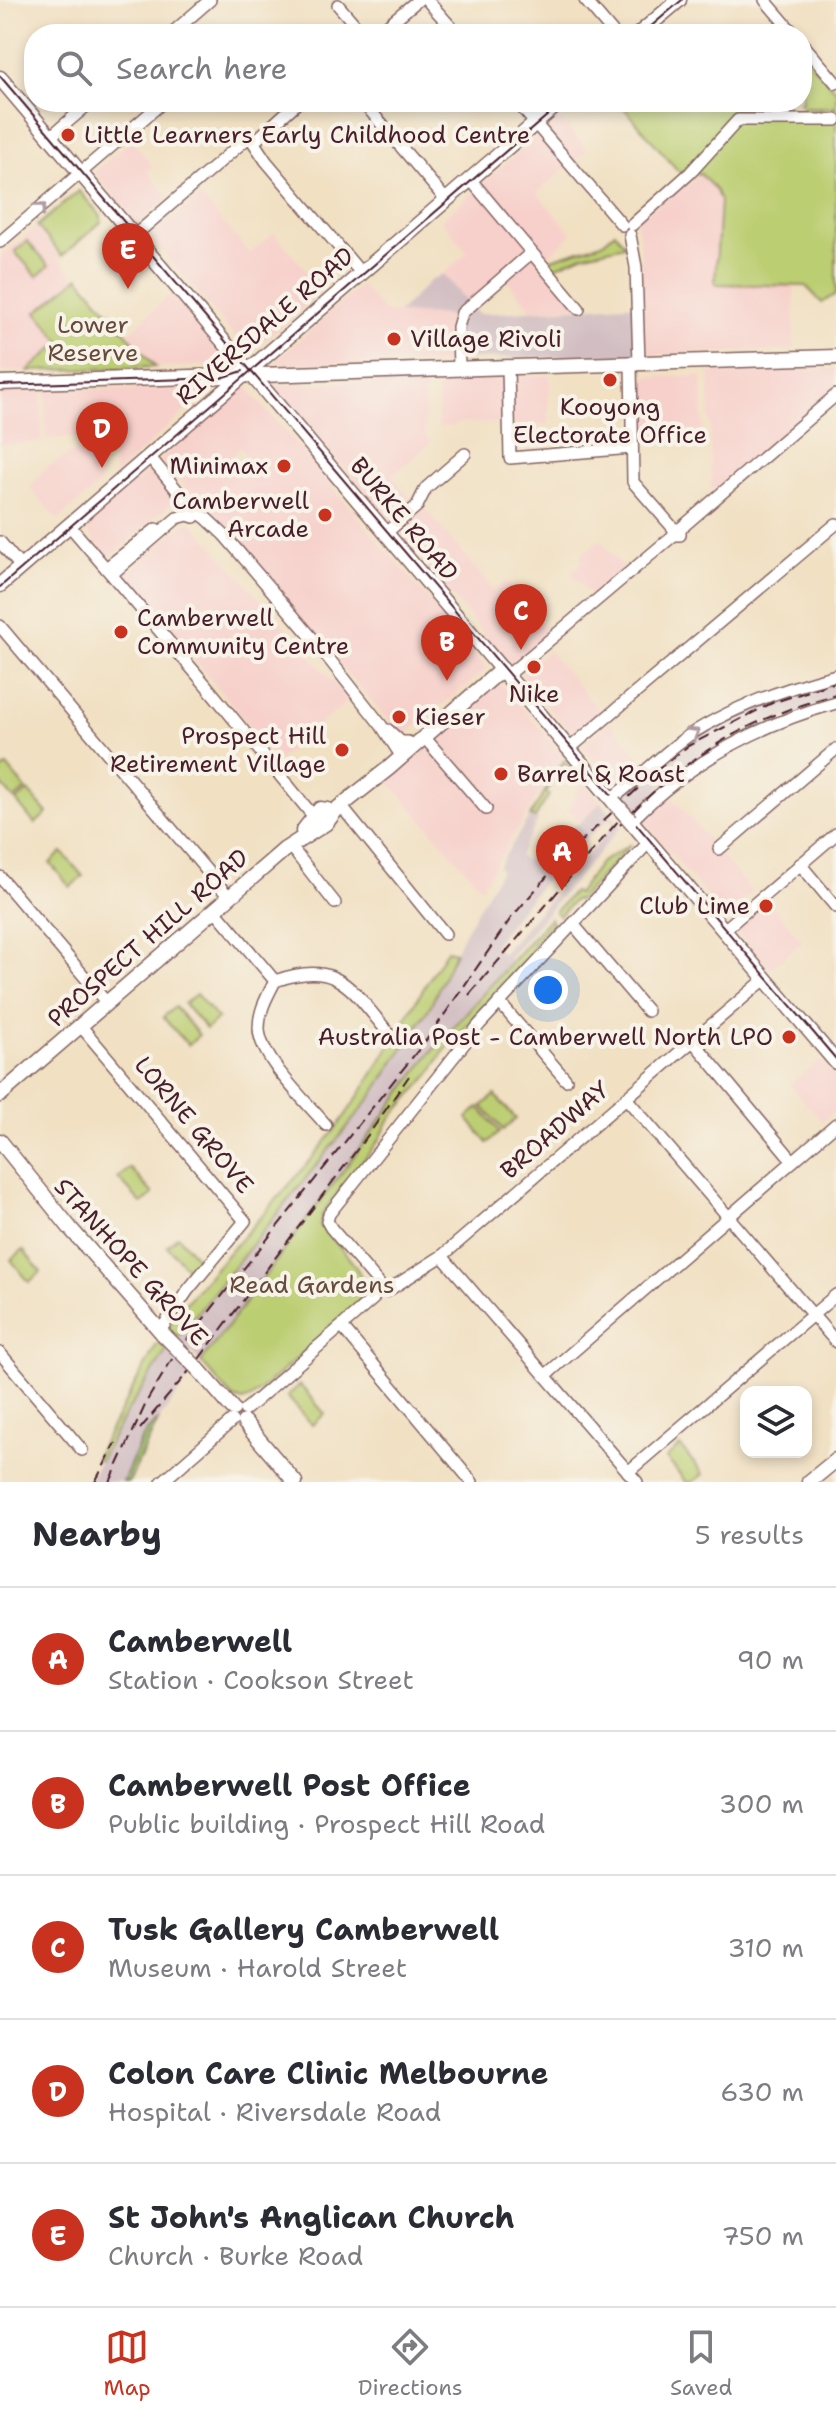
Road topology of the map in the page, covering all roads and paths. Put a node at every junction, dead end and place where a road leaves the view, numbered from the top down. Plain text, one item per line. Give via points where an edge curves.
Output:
1 (210, 0) edge
2 (405, 0) edge
3 (418, 0) edge
4 (427, 0) edge
5 (585, 0) edge
6 (679, 0) edge
7 (765, 0) edge
8 (338, 5) dead end
9 (182, 24) edge
10 (356, 24) edge
11 (377, 24) edge
12 (389, 24) edge
13 (448, 24) edge
14 (605, 24) edge
15 (651, 24) edge
16 (785, 24) edge
17 (812, 55) edge
18 (2, 83) edge
19 (836, 83) edge
20 (24, 108) edge
21 (28, 112) edge
22 (79, 112) edge
23 (152, 112) edge
24 (280, 112) edge
25 (286, 112) edge
26 (371, 112) edge
27 (524, 112) edge
28 (549, 112) edge
29 (836, 120) edge
30 (535, 124) junction
31 (50, 137) junction
32 (249, 143) junction
33 (82, 174) junction
34 (470, 179) junction
35 (446, 200) junction
36 (628, 228) junction
37 (136, 238) junction
38 (0, 242) edge
39 (531, 253) junction
40 (361, 273) junction
41 (579, 309) dead end
42 (836, 357) edge
43 (635, 363) junction
44 (508, 367) junction
45 (459, 369) junction
46 (247, 374) junction
47 (0, 383) edge
48 (836, 395) edge
49 (632, 448) junction
50 (465, 454) dead end
51 (149, 456) junction
52 (185, 504) junction
53 (202, 520) junction
54 (836, 524) edge
55 (69, 525) junction
56 (676, 531) junction
57 (386, 533) junction
58 (152, 536) junction
59 (0, 542) edge
60 (21, 567) junction
61 (109, 571) junction
62 (0, 585) edge
63 (0, 626) edge
64 (505, 672) junction
65 (836, 675) edge
66 (836, 703) edge
67 (381, 725) junction
68 (569, 749) junction
69 (836, 749) edge
70 (401, 750) junction
71 (613, 801) junction
72 (486, 809) dead end
73 (325, 813) junction
74 (630, 820) junction
75 (836, 834) edge
76 (649, 842) junction
77 (287, 848) junction
78 (719, 849) dead end
79 (800, 864) junction
80 (0, 877) edge
81 (229, 897) junction
82 (334, 905) dead end
83 (836, 907) edge
84 (215, 910) junction
85 (573, 924) junction
86 (724, 930) junction
87 (445, 934) dead end
88 (765, 979) junction
89 (275, 981) junction
90 (106, 1002) junction
91 (499, 1002) junction
92 (647, 1011) dead end
93 (80, 1025) junction
94 (387, 1031) dead end
95 (693, 1041) junction
96 (836, 1062) edge
97 (566, 1080) dead end
98 (0, 1095) edge
99 (626, 1098) junction
100 (836, 1124) edge
101 (326, 1125) dead end
102 (0, 1141) edge
103 (793, 1161) junction
104 (729, 1217) junction
105 (442, 1256) junction
106 (377, 1290) junction
107 (836, 1295) edge
108 (813, 1315) junction
109 (346, 1324) junction
110 (161, 1333) junction
111 (836, 1342) edge
112 (0, 1353) edge
113 (546, 1375) junction
114 (238, 1416) junction
115 (82, 1450) dead end
116 (836, 1460) edge
117 (628, 1472) junction
118 (162, 1482) edge
119 (295, 1482) edge
120 (472, 1482) edge
121 (637, 1482) edge
122 (809, 1482) edge

1 - 9 street
2 - 11 street
3 - 12 street
4 - 13 street
5 - 14 street
6 - 15 main road
7 - 16 street
8 - 10 street
17 - 19 street
18 - 20 main road, BURKE ROAD
21 - 31 main road, BURKE ROAD
22 - 31 street
23 - 33 street
24 - 32 street
25 - 32 street
26 - 35 street
27 - 30 street
28 - 30 main road, RIVERSDALE ROAD
29 - 36 street via 738,120 690,173
30 - 34 main road, RIVERSDALE ROAD
30 - 36 street
31 - 33 main road, BURKE ROAD
32 - 37 street
32 - 40 street
33 - 37 main road, BURKE ROAD
38 -> 33 street
34 - 35 main road, RIVERSDALE ROAD
34 - 39 street
35 - 40 main road, RIVERSDALE ROAD
36 - 43 street via 636,267
37 - 46 main road, BURKE ROAD
39 - 41 street
39 - 45 street via 462,313
40 - 46 main road, RIVERSDALE ROAD
42 - 43 main road
43 - 44 main road
43 - 49 street
44 - 45 main road
44 - 49 street via 510,458
45 - 46 main road
46 - 47 main road
46 - 51 main road, RIVERSDALE ROAD
46 - 57 main road, BURKE ROAD
48 - 56 street
49 - 56 street via 633,482
50 - 57 street
51 - 52 street
51 - 55 main road, RIVERSDALE ROAD
52 - 53 street
52 - 58 street
53 - 58 street via 178,517
53 - 67 street
54 - 68 street
55 - 60 main road, RIVERSDALE ROAD
55 - 61 street
56 - 64 street
57 - 64 main road, BURKE ROAD
58 - 61 street
59 - 60 street
60 - 62 main road, RIVERSDALE ROAD
61 - 73 street via 299,797
63 - 81 street
64 - 68 main road, BURKE ROAD
64 - 70 main road, PROSPECT HILL ROAD
71 -> 65 street via 701,728 763,699
66 - 74 street via 799,713 714,754 678,777
67 - 70 street
67 - 70 street via 401,742
68 - 71 main road, BURKE ROAD
69 - 78 street
70 - 72 street
70 - 73 main road, PROSPECT HILL ROAD
71 - 74 main road, BURKE ROAD, bridge
73 - 77 main road, PROSPECT HILL ROAD
73 - 87 street
74 - 76 main road, BURKE ROAD
75 - 79 street
76 - 85 street
76 - 86 main road, BURKE ROAD
77 - 81 main road, PROSPECT HILL ROAD
77 - 82 street
79 - 83 street
79 - 86 street
80 - 90 street
81 - 84 main road, PROSPECT HILL ROAD
84 - 89 street
84 - 90 main road, PROSPECT HILL ROAD
85 - 91 street
85 - 92 street
86 - 88 main road, BURKE ROAD
88 - 95 street, BROADWAY
88 - 96 main road, BURKE ROAD
89 - 94 street via 299,973 327,974 353,991
89 - 101 street via 262,1006 259,1031 266,1053
90 - 93 main road, PROSPECT HILL ROAD
91 - 97 street
91 - 106 street via 329,1214 331,1228
93 - 98 main road, PROSPECT HILL ROAD
93 - 110 street, LORNE GROVE via 245,1221 188,1290
95 - 99 street, BROADWAY
95 - 103 street
99 - 104 street
99 - 105 street, BROADWAY
100 - 103 street
102 - 110 main road, STANHOPE GROVE
103 - 104 street
104 - 108 street
104 - 113 street
105 - 106 street, BROADWAY
105 - 113 street
106 - 109 street, BROADWAY
107 - 108 street
108 - 111 street
108 - 117 street
109 - 114 street, BROADWAY
109 - 120 street
110 - 114 main road, STANHOPE GROVE, bridge
112 - 115 street
113 - 117 street
114 - 118 street, BROADWAY
114 - 119 main road, STANHOPE GROVE
116 - 122 main road
117 - 121 street

